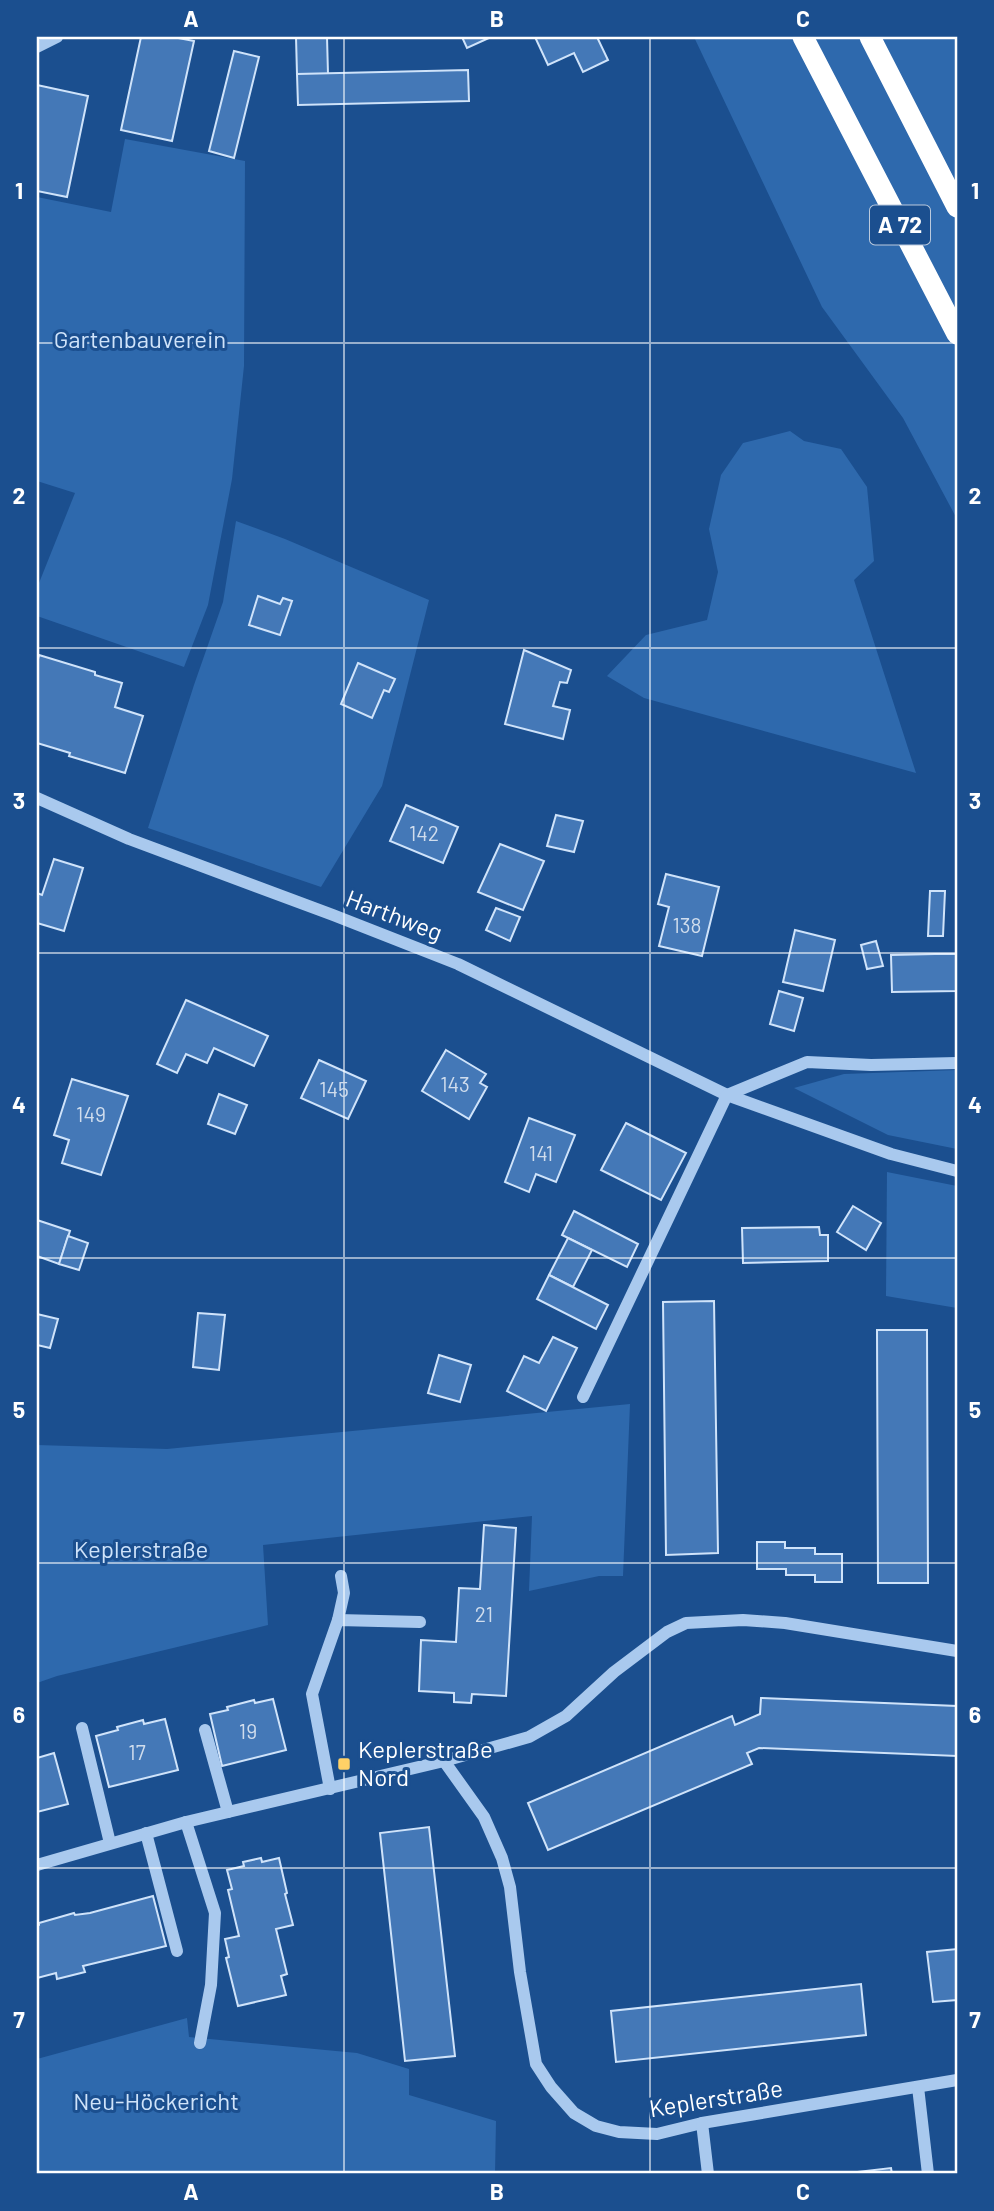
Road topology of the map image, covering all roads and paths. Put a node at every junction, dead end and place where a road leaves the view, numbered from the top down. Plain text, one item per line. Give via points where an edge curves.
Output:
1 (57, 37) edge
2 (803, 37) edge
3 (870, 37) edge
4 (37, 47) edge
5 (957, 207) edge
6 (957, 334) edge
7 (37, 798) edge
8 (957, 1063) edge
9 (727, 1095) junction
10 (957, 1171) edge
11 (583, 1397) dead end
12 (341, 1576) dead end
13 (338, 1619) junction
14 (420, 1622) dead end
15 (957, 1651) edge
16 (82, 1727) dead end
17 (205, 1730) dead end
18 (444, 1761) junction
19 (330, 1789) junction
20 (228, 1812) junction
21 (186, 1822) junction
22 (146, 1833) junction
23 (110, 1843) junction
24 (37, 1865) edge
25 (177, 1951) dead end
26 (200, 2043) dead end
27 (957, 2080) edge
28 (918, 2087) junction
29 (702, 2123) junction
30 (708, 2174) edge
31 (928, 2174) edge

1 - 4 street
2 - 6 highway, A 72
3 - 5 highway, A 72
7 - 9 street, Harthweg via 129,839 458,964
8 - 9 street via 807,1062
9 - 10 street, Harthweg via 891,1154
9 - 11 street
12 - 13 street via 344,1593
13 - 14 street
13 - 19 street via 312,1695
15 - 18 street via 785,1623 686,1623 667,1632 542,1731
16 - 23 street
17 - 20 street
18 - 19 street
18 - 29 street, Keplerstraße via 484,1817 502,1857 536,2064 551,2087 574,2113 619,2132 657,2134
19 - 20 street
20 - 21 street
21 - 22 street
21 - 26 street via 215,1913 211,1985
22 - 23 street
22 - 25 street
23 - 24 street
27 - 28 street, Keplerstraße
28 - 29 street, Keplerstraße
28 - 31 street
29 - 30 street

